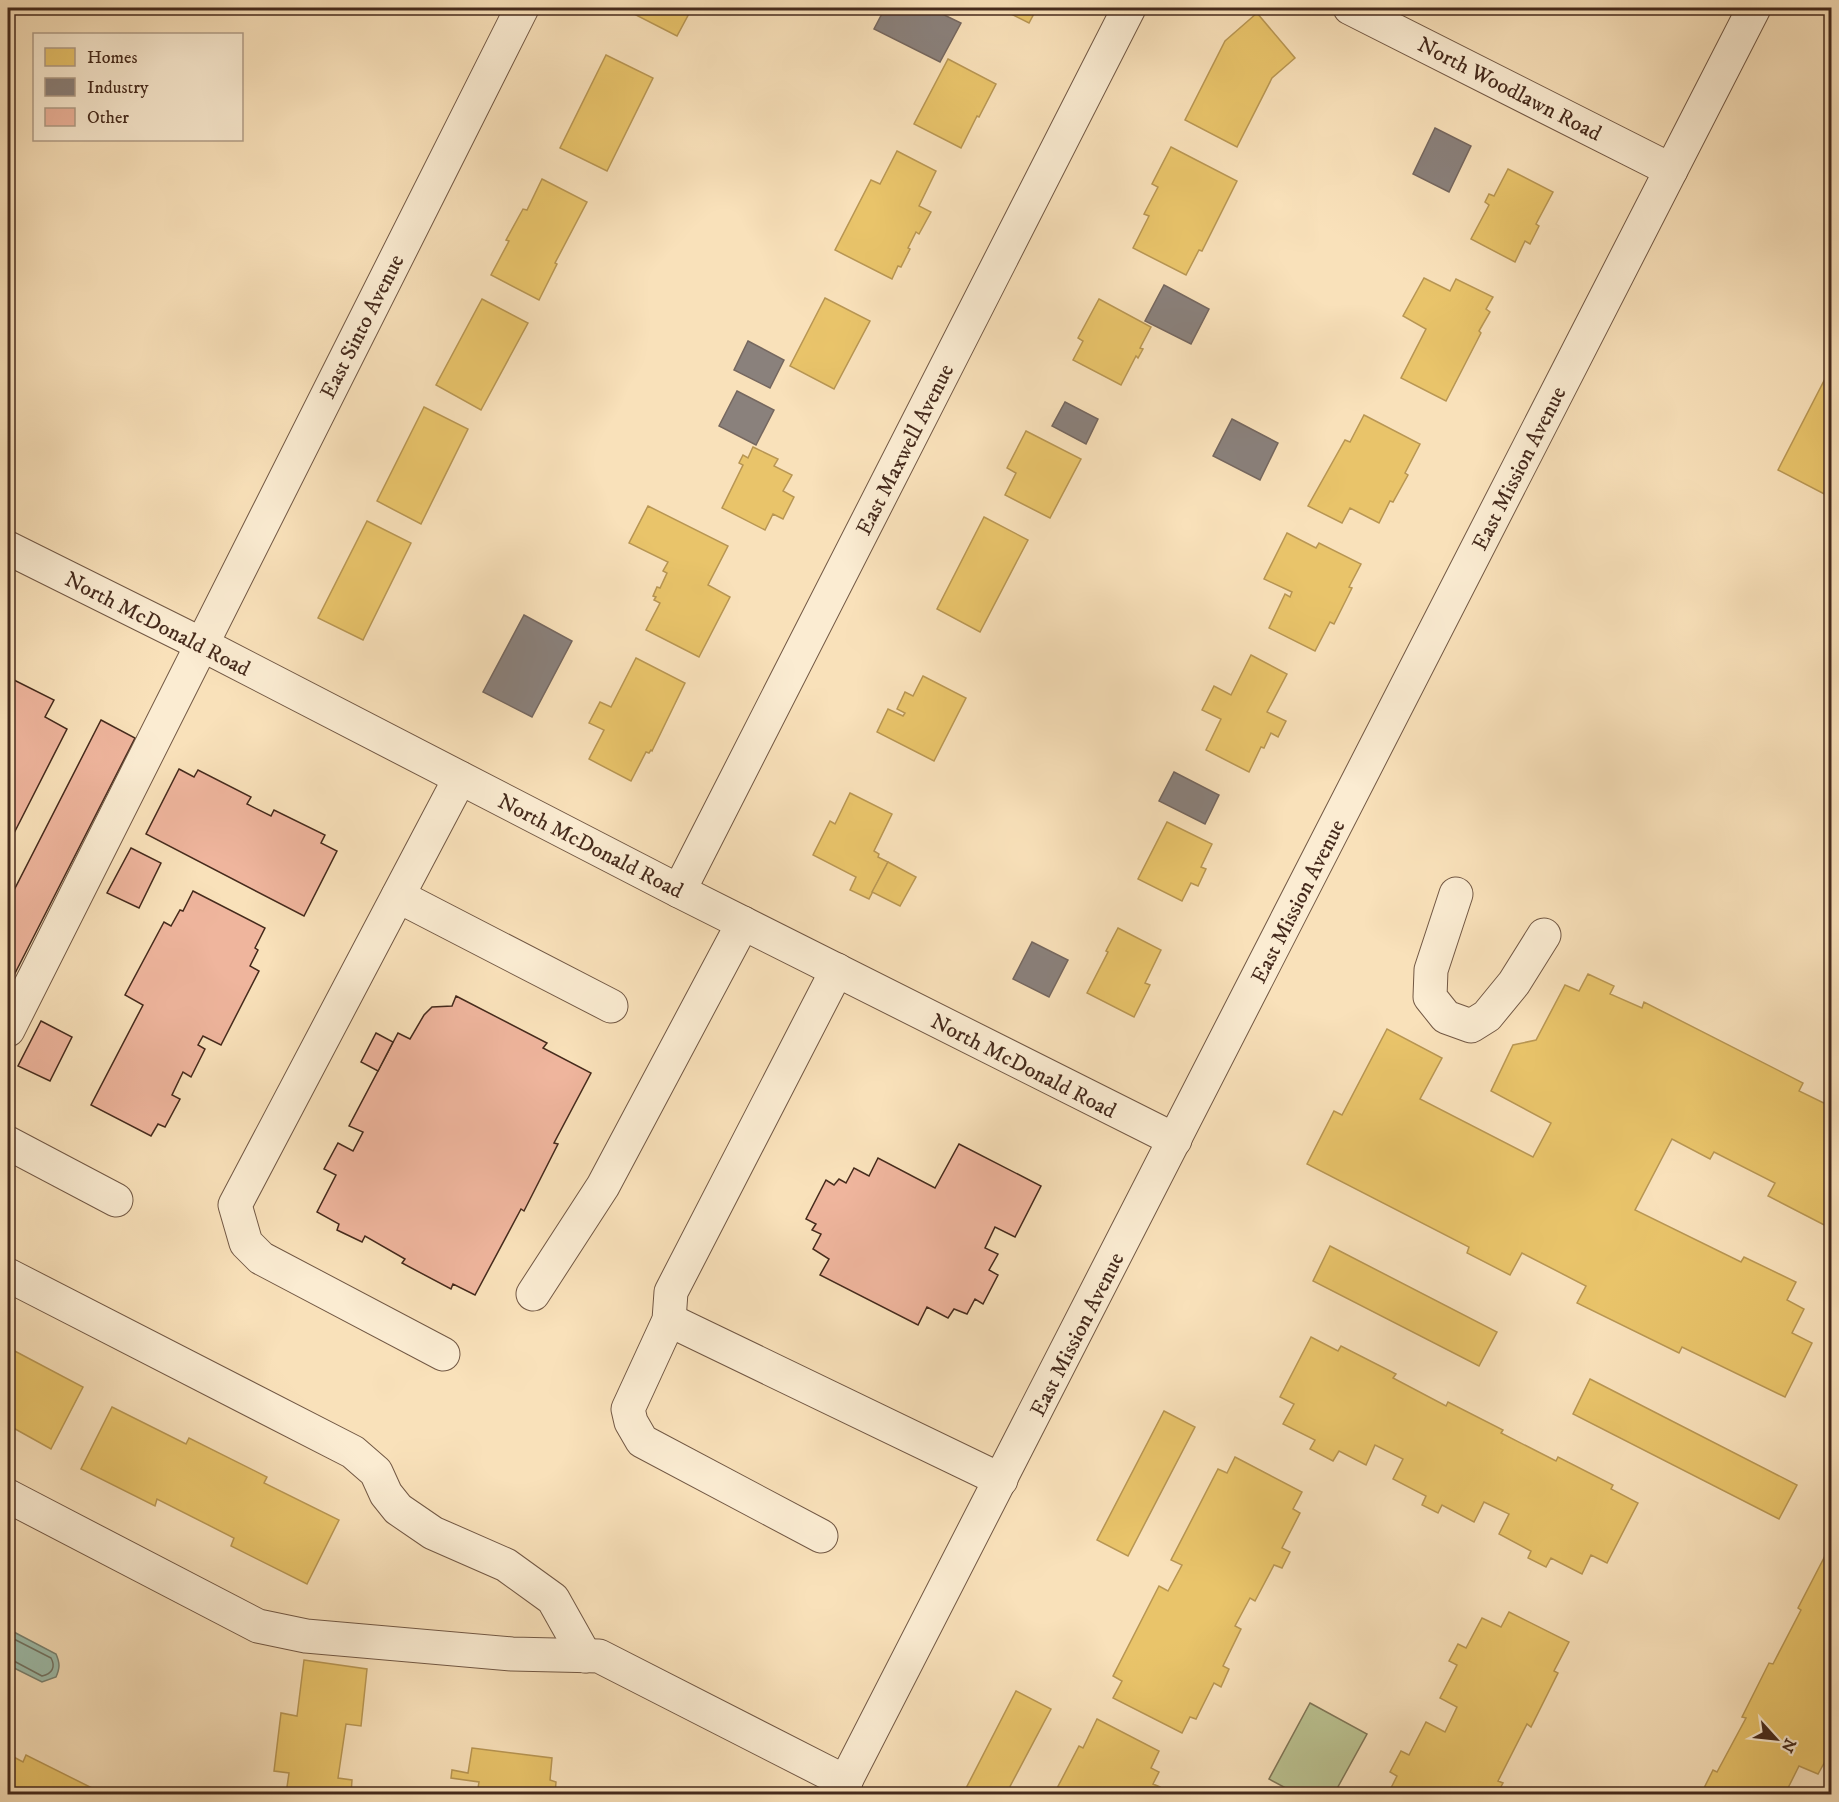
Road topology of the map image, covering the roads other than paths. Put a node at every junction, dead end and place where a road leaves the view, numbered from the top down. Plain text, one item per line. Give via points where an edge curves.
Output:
1 (522, 8) edge
2 (1130, 8) edge
3 (1350, 8) edge
4 (1754, 8) edge
5 (1671, 170) junction
6 (8, 548) edge
7 (201, 644) junction
8 (460, 778) junction
9 (679, 891) junction
10 (1456, 894) dead end
11 (398, 896) junction
12 (744, 923) junction
13 (1544, 935) dead end
14 (837, 970) junction
15 (611, 1006) dead end
16 (8, 1030) edge
17 (1175, 1140) junction
18 (8, 1143) edge
19 (116, 1200) dead end
20 (8, 1275) edge
21 (533, 1294) dead end
22 (669, 1320) junction
23 (443, 1354) dead end
24 (1001, 1480) junction
25 (8, 1496) edge
26 (821, 1536) dead end
27 (585, 1656) junction
28 (843, 1788) edge

1 - 7 street, East Sinto Avenue
2 - 9 street, East Maxwell Avenue
3 - 5 street, North Woodlawn Road
4 - 5 street, East Mission Avenue
5 - 17 street, East Mission Avenue
6 - 7 street, North McDonald Road
7 - 8 street, North McDonald Road
7 - 16 street, East Sinto Avenue
8 - 9 street, North McDonald Road
8 - 11 street
9 - 12 street, North McDonald Road
10 - 13 street via 1431,970 1430,997 1446,1017 1471,1026 1487,1016 1514,983
11 - 15 street
11 - 23 street via 235,1205 246,1243 261,1258
12 - 14 street, North McDonald Road
12 - 21 street via 603,1186
14 - 17 street, North McDonald Road
14 - 22 street via 671,1292
17 - 24 street, East Mission Avenue
18 - 19 street
20 - 27 street via 353,1452 376,1472 398,1509 433,1533 506,1565 553,1599
22 - 24 street
22 - 26 street via 628,1409 642,1441
24 - 28 street, East Mission Avenue
25 - 27 street via 258,1626 306,1636
27 - 28 street via 599,1656

